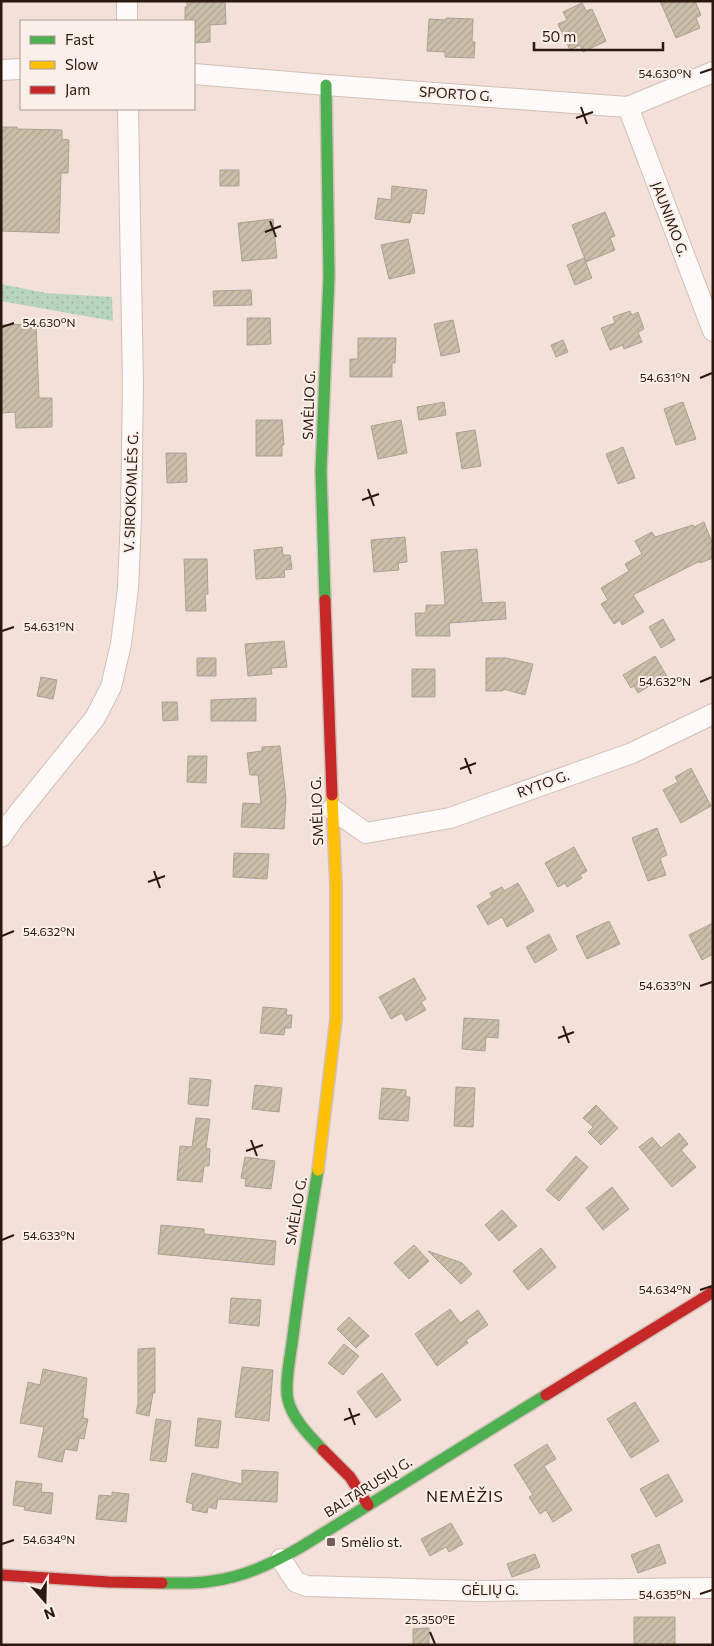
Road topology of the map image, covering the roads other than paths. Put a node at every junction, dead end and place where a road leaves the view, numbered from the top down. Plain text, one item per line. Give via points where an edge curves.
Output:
1 (127, 1) edge
2 (127, 20) edge
3 (20, 69) edge
4 (1, 70) edge
5 (713, 72) edge
6 (195, 74) edge
7 (326, 85) junction
8 (628, 106) junction
9 (128, 110) edge
10 (713, 331) edge
11 (713, 714) edge
12 (332, 809) junction
13 (366, 833) junction
14 (1, 837) edge
15 (334, 853) junction
16 (713, 1292) edge
17 (368, 1505) junction
18 (281, 1559) junction
19 (1, 1575) edge
20 (713, 1588) edge

1 - 2 street
3 - 4 street
5 - 8 street, SPORTO G.
6 - 7 street, SPORTO G.
7 - 8 street, SPORTO G.
7 - 12 street, SMĖLIO G. via 329,276 321,470
8 - 10 street, JAUNIMO G.
9 - 14 street, V. SIROKOMLĖS G. via 133,394 128,588 121,644 111,686 95,718
11 - 13 street, RYTO G. via 632,753 450,818
12 - 13 street
12 - 15 street, SMĖLIO G.
13 - 15 street, RYTO G.
15 - 17 street, SMĖLIO G. via 336,1019 320,1159 288,1374 288,1400 309,1435 350,1477
16 - 17 street, BALTARUSIŲ G.
17 - 18 street, BALTARUSIŲ G.
18 - 19 street, BALTARUSIŲ G. via 222,1580 190,1583 114,1583
18 - 20 street, GĖLIŲ G. via 296,1582 307,1586 478,1591

